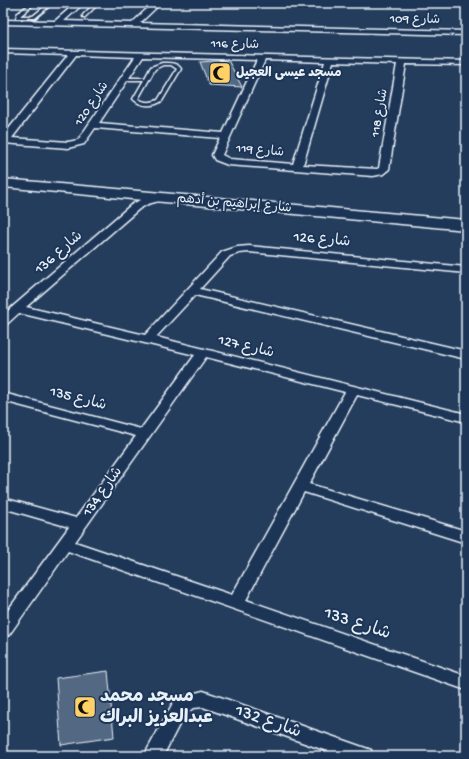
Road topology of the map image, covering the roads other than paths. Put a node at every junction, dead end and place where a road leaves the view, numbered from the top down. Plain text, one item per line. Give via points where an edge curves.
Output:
1 (33, 3) edge
2 (51, 3) edge
3 (80, 3) edge
4 (97, 3) edge
5 (157, 3) edge
6 (84, 16) dead end
7 (3, 22) edge
8 (56, 24) junction
9 (134, 25) junction
10 (466, 33) edge
11 (3, 51) edge
12 (13, 51) junction
13 (74, 53) junction
14 (140, 54) junction
15 (262, 57) junction
16 (330, 59) junction
17 (402, 61) junction
18 (3, 62) edge
19 (466, 63) edge
20 (146, 80) junction
21 (123, 81) junction
22 (143, 85) junction
23 (92, 126) junction
24 (226, 136) junction
25 (4, 140) edge
26 (297, 167) junction
27 (384, 168) joint
28 (3, 173) edge
29 (3, 183) edge
30 (132, 201) junction
31 (466, 214) edge
32 (417, 215) junction
33 (450, 218) junction
34 (466, 225) edge
35 (466, 270) edge
36 (192, 291) junction
37 (17, 309) junction
38 (3, 322) edge
39 (148, 339) junction
40 (203, 353) junction
41 (466, 355) edge
42 (353, 390) junction
43 (3, 397) edge
44 (466, 418) edge
45 (144, 434) junction
46 (300, 486) junction
47 (3, 503) edge
48 (79, 524) junction
49 (466, 537) edge
50 (65, 544) junction
51 (236, 604) junction
52 (3, 630) edge
53 (466, 683) edge
54 (153, 756) edge
55 (364, 756) edge

1 - 2 lane via 18,17 33,18
3 - 8 street
4 - 6 lane
5 - 9 street
7 - 8 street, شارع 109
8 - 9 street, شارع 109
9 - 10 street, شارع 109
11 - 12 street, شارع 116
12 - 13 street, شارع 116
12 - 18 street
13 - 14 street, شارع 116
13 - 25 street
14 - 15 street, شارع 116
14 - 21 street, شارع 120
15 - 16 street, شارع 116
15 - 24 street, شارع 119
16 - 17 street, شارع 116
16 - 26 street
17 - 19 street, شارع 116
17 - 27 street, شارع 118
20 - 21 lane
20 - 22 lane
20 - 22 lane via 153,68 158,65 178,67 160,100 149,104 135,100
21 - 22 lane
21 - 23 street, شارع 120
23 - 24 street
23 - 25 street, شارع 120 via 82,140 75,144
24 - 26 street, شارع 119 via 217,155 222,160
26 - 27 street, شارع 119 via 373,173
28 - 32 street, شارع إبراهيم بن أدهم
29 - 30 street, شارع إبراهيم بن أدهم
30 - 32 street, شارع إبراهيم بن أدهم via 162,197
30 - 37 street, شارع 136
31 - 33 street, شارع إبراهيم بن أدهم
32 - 33 street, شارع إبراهيم بن أدهم
33 - 34 street, شارع إبراهيم بن أدهم
35 - 36 street, شارع 126 via 243,249 226,254
36 - 39 street, شارع 126
36 - 41 street
37 - 38 street, شارع 136
37 - 39 street, شارع 127
39 - 40 street, شارع 127
40 - 42 street, شارع 127
40 - 45 street, شارع 134
42 - 44 street, شارع 127
42 - 46 street
43 - 45 street, شارع 135
45 - 48 street, شارع 134
46 - 49 street
46 - 51 street
47 - 48 street
48 - 50 street, شارع 134
50 - 51 street, شارع 133
50 - 52 street, شارع 134
51 - 53 street, شارع 133
54 - 55 street, شارع 132 via 179,708 190,701 203,699

